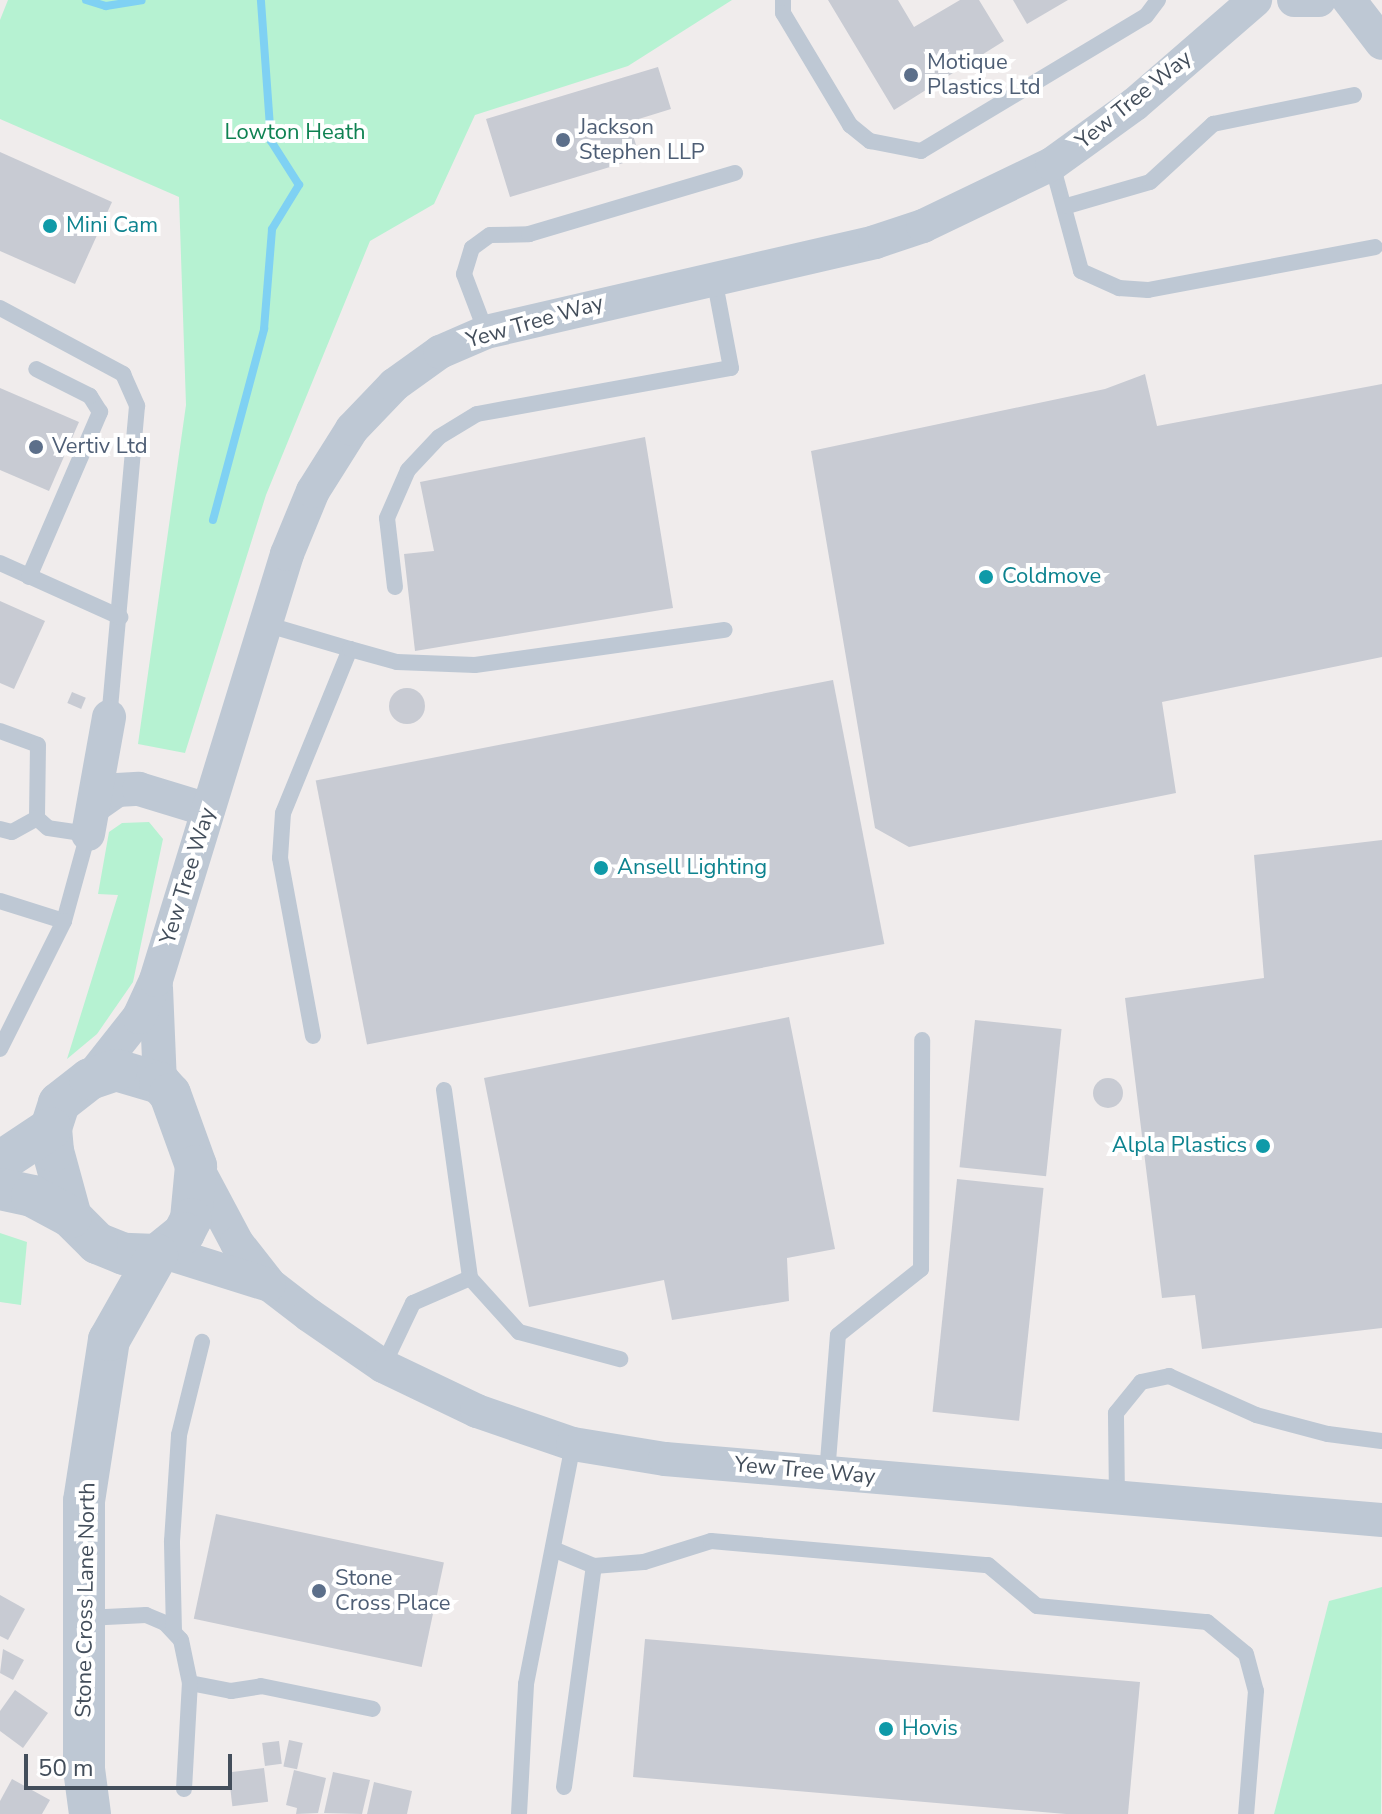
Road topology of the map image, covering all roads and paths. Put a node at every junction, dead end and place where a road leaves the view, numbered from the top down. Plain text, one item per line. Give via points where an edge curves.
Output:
1 (783, 0) edge
2 (1158, 0) edge
3 (1255, 0) edge
4 (1294, 0) edge
5 (1319, 0) edge
6 (1349, 0) edge
7 (1382, 43) edge
8 (1354, 95) dead end
9 (1052, 164) junction
10 (735, 173) dead end
11 (1067, 206) junction
12 (1375, 247) dead end
13 (714, 278) junction
14 (0, 308) edge
15 (486, 332) junction
16 (36, 369) dead end
17 (0, 563) edge
18 (29, 577) junction
19 (395, 587) dead end
20 (120, 617) junction
21 (265, 624) junction
22 (725, 630) dead end
23 (350, 649) junction
24 (109, 717) joint
25 (0, 731) edge
26 (208, 810) junction
27 (37, 818) junction
28 (93, 819) junction
29 (0, 829) edge
30 (0, 901) edge
31 (64, 921) junction
32 (156, 980) junction
33 (313, 1036) dead end
34 (922, 1040) dead end
35 (0, 1049) edge
36 (90, 1079) junction
37 (160, 1083) junction
38 (444, 1090) dead end
39 (51, 1128) junction
40 (0, 1162) edge
41 (196, 1166) junction
42 (0, 1189) edge
43 (84, 1230) junction
44 (160, 1254) junction
45 (470, 1278) junction
46 (270, 1285) junction
47 (109, 1340) junction
48 (202, 1342) dead end
49 (620, 1359) dead end
50 (383, 1366) junction
51 (1382, 1441) edge
52 (573, 1444) junction
53 (827, 1474) junction
54 (1117, 1499) junction
55 (1382, 1520) edge
56 (553, 1549) junction
57 (594, 1566) junction
58 (82, 1618) junction
59 (174, 1632) junction
60 (190, 1683) junction
61 (373, 1709) dead end
62 (564, 1787) dead end
63 (184, 1789) dead end
64 (90, 1814) edge
65 (519, 1814) edge
66 (1246, 1814) edge

1 - 2 lane via 783,13 850,125 870,141 921,151 1146,16
3 - 9 street, Yew Tree Way via 1135,104
4 - 5 street
6 - 7 street
8 - 11 lane via 1213,124 1150,182
9 - 11 lane
9 - 13 street, Yew Tree Way via 887,238
10 - 15 lane via 529,234 490,235 472,248 464,274
11 - 12 lane via 1081,271 1119,288 1148,290
13 - 15 street, Yew Tree Way
13 - 19 lane via 731,368 477,414 439,437 408,470 387,518
14 - 20 lane via 123,374 137,406
15 - 21 street, Yew Tree Way via 440,352 394,385 345,438 313,491
16 - 18 lane via 90,396 100,412
17 - 18 lane
18 - 20 lane
20 - 24 lane
21 - 23 lane
21 - 26 street, Yew Tree Way
22 - 23 lane via 475,665 397,662
23 - 33 lane via 283,813 280,858
24 - 28 street
25 - 27 lane via 38,745
26 - 28 street via 139,789 117,790
26 - 32 street, Yew Tree Way
27 - 28 lane via 48,828
27 - 29 lane via 12,832
28 - 31 lane
30 - 31 lane
31 - 35 lane
32 - 36 street, Yew Tree Way via 139,1017
32 - 37 street, Yew Tree Way
34 - 53 lane via 921,1269 838,1335
36 - 37 street via 116,1070
36 - 39 street via 59,1103
37 - 41 street via 185,1126
38 - 45 lane
39 - 40 street
39 - 43 street
41 - 44 street via 191,1219
41 - 46 street, Yew Tree Way via 237,1243
42 - 43 street via 32,1196
43 - 44 street via 124,1254
43 - 47 street, Stone Cross Lane North via 106,1271
44 - 46 street, Yew Tree Way
44 - 47 street, Stone Cross Lane North
45 - 49 lane via 519,1332
45 - 50 lane via 413,1303
46 - 50 street, Yew Tree Way
47 - 58 street, Stone Cross Lane North via 84,1501
48 - 59 lane via 179,1435 172,1541
50 - 52 street, Yew Tree Way via 477,1411
51 - 54 lane via 1328,1434 1256,1415 1169,1376 1141,1382 1116,1413
52 - 53 street, Yew Tree Way
52 - 56 lane
53 - 54 street, Yew Tree Way
54 - 55 street, Yew Tree Way
56 - 57 lane
56 - 65 lane via 538,1602 526,1684
57 - 62 lane via 569,1720
57 - 66 lane via 644,1562 711,1541 988,1565 1037,1606 1207,1622 1246,1654 1256,1691
58 - 59 lane via 146,1615
58 - 64 street, Stone Cross Lane North
59 - 60 lane via 181,1640
60 - 61 lane via 231,1691 261,1686
60 - 63 lane

